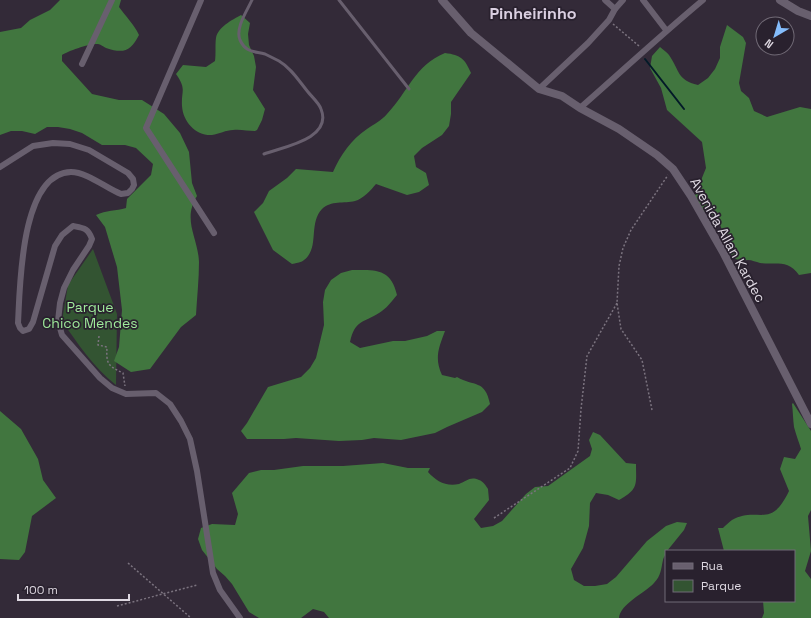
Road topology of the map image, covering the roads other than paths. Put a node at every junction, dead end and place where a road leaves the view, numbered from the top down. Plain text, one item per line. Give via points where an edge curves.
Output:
1 (112, 0) edge
2 (201, 0) edge
3 (252, 0) edge
4 (339, 0) edge
5 (442, 0) edge
6 (605, 0) edge
7 (623, 0) edge
8 (643, 0) edge
9 (703, 0) edge
10 (784, 1) edge
11 (615, 9) junction
12 (811, 16) edge
13 (666, 30) junction
14 (82, 64) dead end
15 (408, 89) dead end
16 (539, 89) junction
17 (580, 108) junction
18 (264, 154) dead end
19 (0, 167) edge
20 (214, 233) dead end
21 (811, 424) edge
22 (240, 618) edge

1 - 14 street
2 - 20 street via 146,128
3 - 18 lane via 238,31 245,48 254,53 265,54 290,70 321,109 323,120 321,128 309,138
4 - 15 lane
5 - 16 street via 471,33
6 - 11 street
7 - 11 street
8 - 13 street
9 - 13 street
10 - 12 street
11 - 16 street via 609,20 588,43
13 - 17 street
16 - 17 street, Avenida Allan Kardec via 562,96
17 - 21 street, Avenida Allan Kardec via 619,128 673,169 723,252
19 - 22 street via 33,146 70,144 89,150 128,173 133,179 132,189 121,194 81,174 70,172 48,182 34,207 26,235 21,266 18,324 23,331 29,329 33,322 50,261 62,235 73,226 89,232 91,243 73,270 60,303 58,322 62,335 112,388 126,394 156,393 170,404 181,421 190,439 197,471 212,573 220,590

